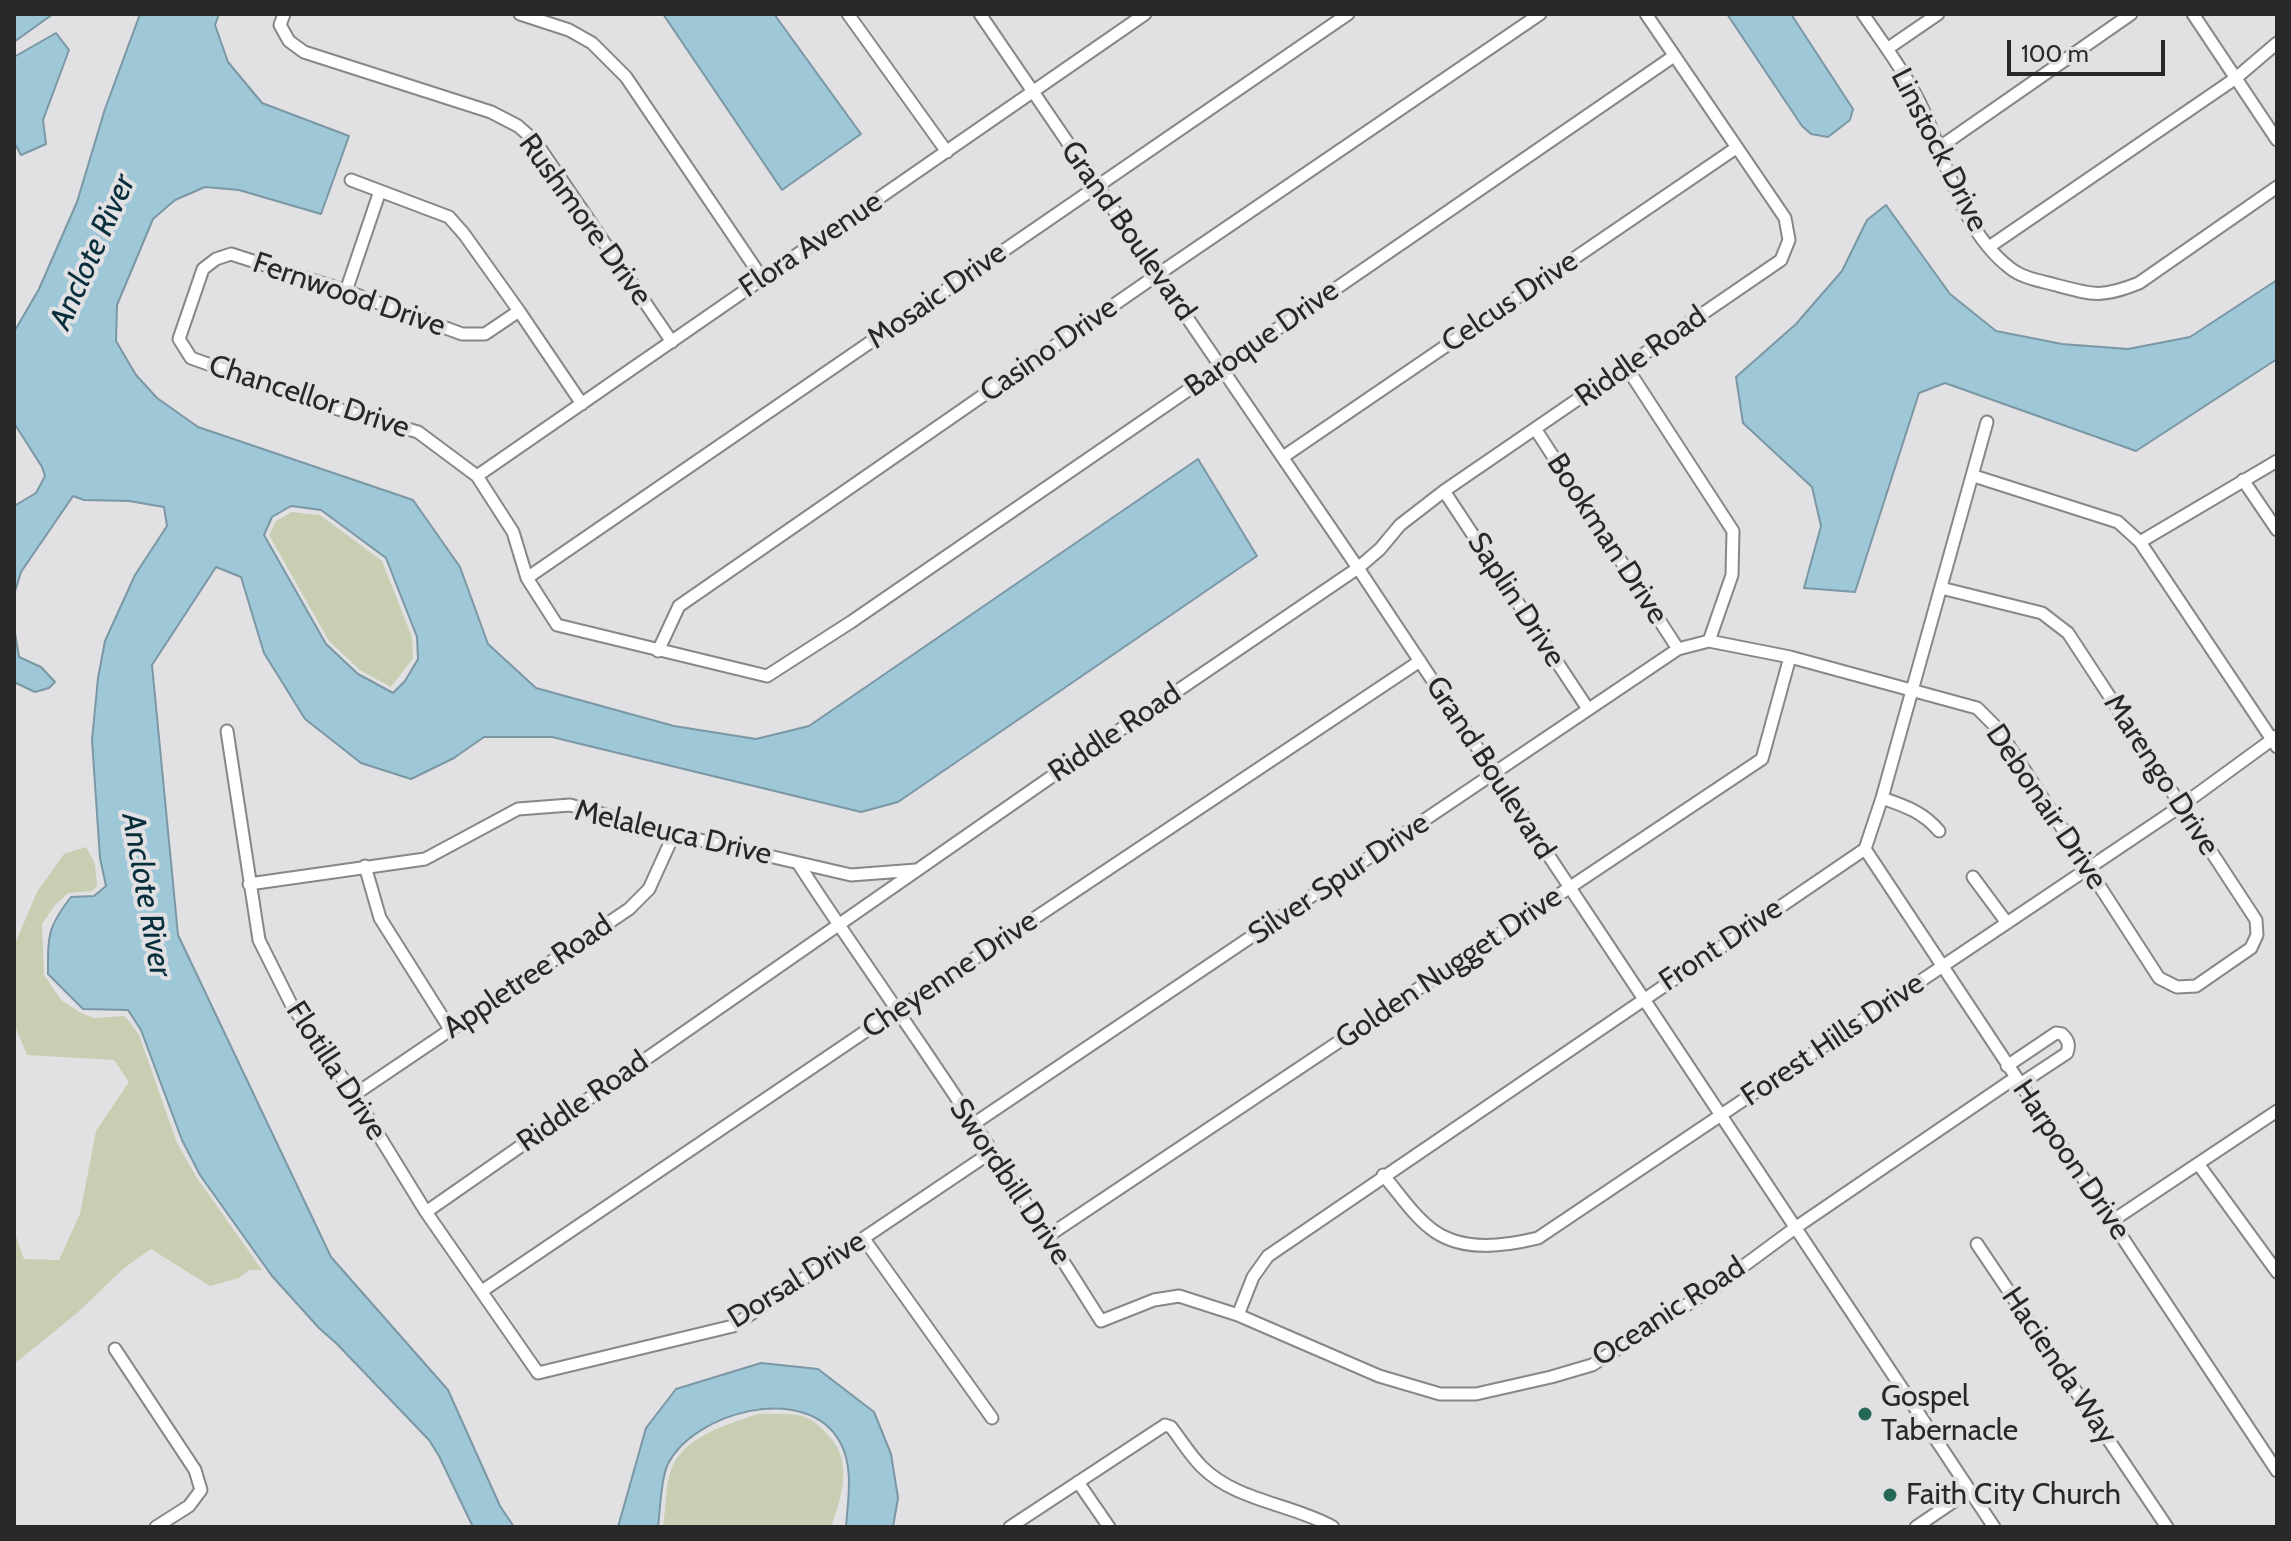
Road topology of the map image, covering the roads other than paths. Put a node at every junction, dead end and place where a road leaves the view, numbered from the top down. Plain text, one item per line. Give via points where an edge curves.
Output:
1 (284, 14) edge
2 (520, 14) edge
3 (848, 14) edge
4 (980, 14) edge
5 (1145, 14) edge
6 (1348, 14) edge
7 (1540, 14) edge
8 (1646, 14) edge
9 (1863, 14) edge
10 (1938, 14) edge
11 (2131, 14) edge
12 (2193, 14) edge
13 (2277, 43) edge
14 (1887, 49) junction
15 (1674, 56) junction
16 (2236, 78) junction
17 (1033, 91) junction
18 (2277, 140) edge
19 (1736, 148) junction
20 (1937, 149) junction
21 (947, 152) junction
22 (351, 180) dead end
23 (1096, 186) junction
24 (2277, 187) edge
25 (380, 191) junction
26 (1989, 247) junction
27 (1157, 275) junction
28 (762, 278) junction
29 (346, 291) junction
30 (519, 311) junction
31 (179, 339) joint
32 (672, 342) junction
33 (1222, 366) junction
34 (1627, 368) junction
35 (582, 404) junction
36 (1987, 422) dead end
37 (1536, 430) junction
38 (1283, 457) junction
39 (2277, 461) edge
40 (477, 476) junction
41 (1974, 476) junction
42 (2243, 480) junction
43 (1444, 491) junction
44 (2277, 530) edge
45 (2140, 542) junction
46 (1358, 568) junction
47 (527, 578) junction
48 (1941, 588) junction
49 (851, 622) joint
50 (1709, 641) junction
51 (1678, 649) junction
52 (658, 651) junction
53 (1790, 657) junction
54 (1420, 661) junction
55 (1912, 689) junction
56 (1588, 709) junction
57 (227, 731) dead end
58 (2275, 741) edge
59 (1493, 775) junction
60 (1882, 798) junction
61 (2181, 806) junction
62 (1939, 831) dead end
63 (674, 834) junction
64 (1865, 849) junction
65 (798, 863) junction
66 (365, 866) junction
67 (2088, 867) junction
68 (916, 870) junction
69 (1973, 877) dead end
70 (249, 884) junction
71 (1569, 888) junction
72 (2007, 923) junction
73 (837, 925) junction
74 (1942, 966) junction
75 (2159, 978) joint
76 (1643, 998) junction
77 (897, 1010) junction
78 (450, 1029) junction
79 (2007, 1066) junction
80 (2017, 1081) junction
81 (354, 1095) junction
82 (2277, 1111) edge
83 (1723, 1115) junction
84 (972, 1125) junction
85 (990, 1153) junction
86 (2199, 1165) junction
87 (1383, 1175) junction
88 (426, 1212) junction
89 (2112, 1221) junction
90 (1795, 1228) junction
91 (1048, 1236) junction
92 (864, 1239) junction
93 (1977, 1244) dead end
94 (2277, 1272) edge
95 (482, 1291) junction
96 (1238, 1315) junction
97 (115, 1349) dead end
98 (538, 1373) joint
99 (992, 1418) dead end
100 (2272, 1453) edge
101 (2277, 1471) edge
102 (1078, 1482) junction
103 (1969, 1491) junction
104 (156, 1527) edge
105 (1010, 1527) edge
106 (1109, 1527) edge
107 (1333, 1527) edge
108 (1916, 1527) edge
109 (1994, 1527) edge
110 (2167, 1527) edge

1 - 32 street, Rushmore Drive via 280,25 304,52 491,112 518,126 535,141
2 - 28 street via 592,43 626,77
3 - 21 street
4 - 17 street, Grand Boulevard
5 - 17 street, Flora Avenue
6 - 23 street, Mosaic Drive
7 - 27 street, Casino Drive
8 - 15 street
9 - 14 street, Linstock Drive
10 - 14 street
11 - 20 street
12 - 16 street
13 - 16 street
14 - 20 street, Linstock Drive via 1914,91
15 - 19 street
15 - 33 street, Baroque Drive
16 - 18 street
16 - 26 street
17 - 21 street, Flora Avenue
17 - 23 street, Grand Boulevard
19 - 34 street, Riddle Road via 1785,218 1789,240 1781,260
19 - 38 street, Celcus Drive
20 - 26 street, Linstock Drive via 1951,185
21 - 28 street, Flora Avenue
22 - 25 street
23 - 27 street, Grand Boulevard
23 - 47 street, Mosaic Drive
24 - 26 street, Linstock Drive via 2139,283 2096,296 2012,270
25 - 29 street
25 - 30 street via 449,217
27 - 33 street, Grand Boulevard
27 - 52 street, Casino Drive via 679,606
28 - 32 street, Flora Avenue
29 - 30 street, Fernwood Drive via 462,334 485,334
29 - 31 street, Fernwood Drive via 231,254 203,269
30 - 35 street
31 - 40 street, Chancellor Drive via 191,358 418,432
32 - 35 street, Flora Avenue
33 - 38 street, Grand Boulevard
33 - 49 street, Baroque Drive
34 - 37 street, Riddle Road
34 - 50 street via 1733,531 1732,575
35 - 40 street, Flora Avenue
36 - 41 street
37 - 43 street, Riddle Road
37 - 51 street, Bookman Drive
38 - 46 street, Grand Boulevard
39 - 42 street
40 - 47 street, Chancellor Drive via 513,532
41 - 45 street via 2118,522
41 - 48 street
42 - 44 street
42 - 45 street
43 - 46 street, Riddle Road via 1400,525
43 - 56 street, Saplin Drive
45 - 58 street
46 - 54 street, Grand Boulevard
46 - 68 street, Riddle Road
47 - 52 street, Chancellor Drive via 557,625
48 - 55 street
48 - 61 street, Marengo Drive via 2042,613 2058,623
49 - 52 street, Chancellor Drive via 767,676
50 - 51 street, Silver Spur Drive
50 - 53 street, Debonair Drive
51 - 56 street, Silver Spur Drive
53 - 55 street, Debonair Drive
53 - 71 street, Golden Nugget Drive via 1762,759
54 - 59 street, Grand Boulevard
54 - 77 street, Cheyenne Drive
55 - 60 street
55 - 67 street, Debonair Drive via 1977,708 1998,729
56 - 59 street, Silver Spur Drive
57 - 70 street, Flotilla Drive
58 - 61 street, Forest Hills Drive
59 - 71 street, Grand Boulevard
59 - 84 street, Silver Spur Drive
60 - 62 street via 1914,809
60 - 64 street
61 - 67 street, Forest Hills Drive
61 - 75 street, Marengo Drive via 2256,920 2257,935 2251,948 2196,986 2177,987
63 - 65 street, Melaleuca Drive
63 - 66 street, Melaleuca Drive via 570,805 518,809 425,859
63 - 78 street, Appletree Road via 649,889 629,909
64 - 74 street, Harpoon Drive
64 - 76 street, Front Drive
65 - 68 street, Melaleuca Drive via 851,875
65 - 73 street, Swordbill Drive
66 - 70 street, Melaleuca Drive
66 - 78 street via 380,918
67 - 72 street, Forest Hills Drive
67 - 75 street, Debonair Drive
68 - 73 street, Riddle Road
69 - 72 street
70 - 81 street, Flotilla Drive via 259,940 291,1004
71 - 76 street, Grand Boulevard
71 - 91 street, Golden Nugget Drive
72 - 74 street, Forest Hills Drive
73 - 77 street, Swordbill Drive
73 - 88 street, Riddle Road
74 - 79 street, Harpoon Drive
74 - 83 street, Forest Hills Drive
76 - 83 street, Grand Boulevard
76 - 87 street, Front Drive
77 - 84 street, Swordbill Drive
77 - 95 street, Cheyenne Drive
78 - 81 street, Appletree Road
79 - 80 street, Harpoon Drive
79 - 80 street, Oceanic Road via 2056,1033 2067,1040 2067,1053
80 - 89 street, Harpoon Drive
80 - 90 street, Oceanic Road
81 - 88 street, Flotilla Drive
82 - 86 street
83 - 87 street, Forest Hills Drive via 1538,1238 1505,1246 1464,1244 1436,1232
83 - 90 street, Grand Boulevard
84 - 85 street, Swordbill Drive
85 - 91 street, Swordbill Drive
85 - 92 street, Dorsal Drive
86 - 89 street
86 - 94 street
87 - 96 street, Front Drive via 1268,1256
88 - 95 street, Flotilla Drive
89 - 100 street, Harpoon Drive
90 - 96 street, Oceanic Road via 1715,1287 1592,1365 1476,1394 1440,1394 1379,1376
90 - 103 street, Grand Boulevard
91 - 96 street, Swordbill Drive via 1101,1321 1179,1296
92 - 98 street, Dorsal Drive via 733,1326
92 - 99 street
93 - 110 street, Hacienda Way
95 - 98 street, Flotilla Drive
97 - 104 street via 195,1470 201,1490 189,1506
100 - 101 street, Harpoon Drive
102 - 105 street
102 - 106 street
102 - 107 street via 1160,1426 1171,1427 1201,1466 1231,1487
103 - 108 street
103 - 109 street, Grand Boulevard

